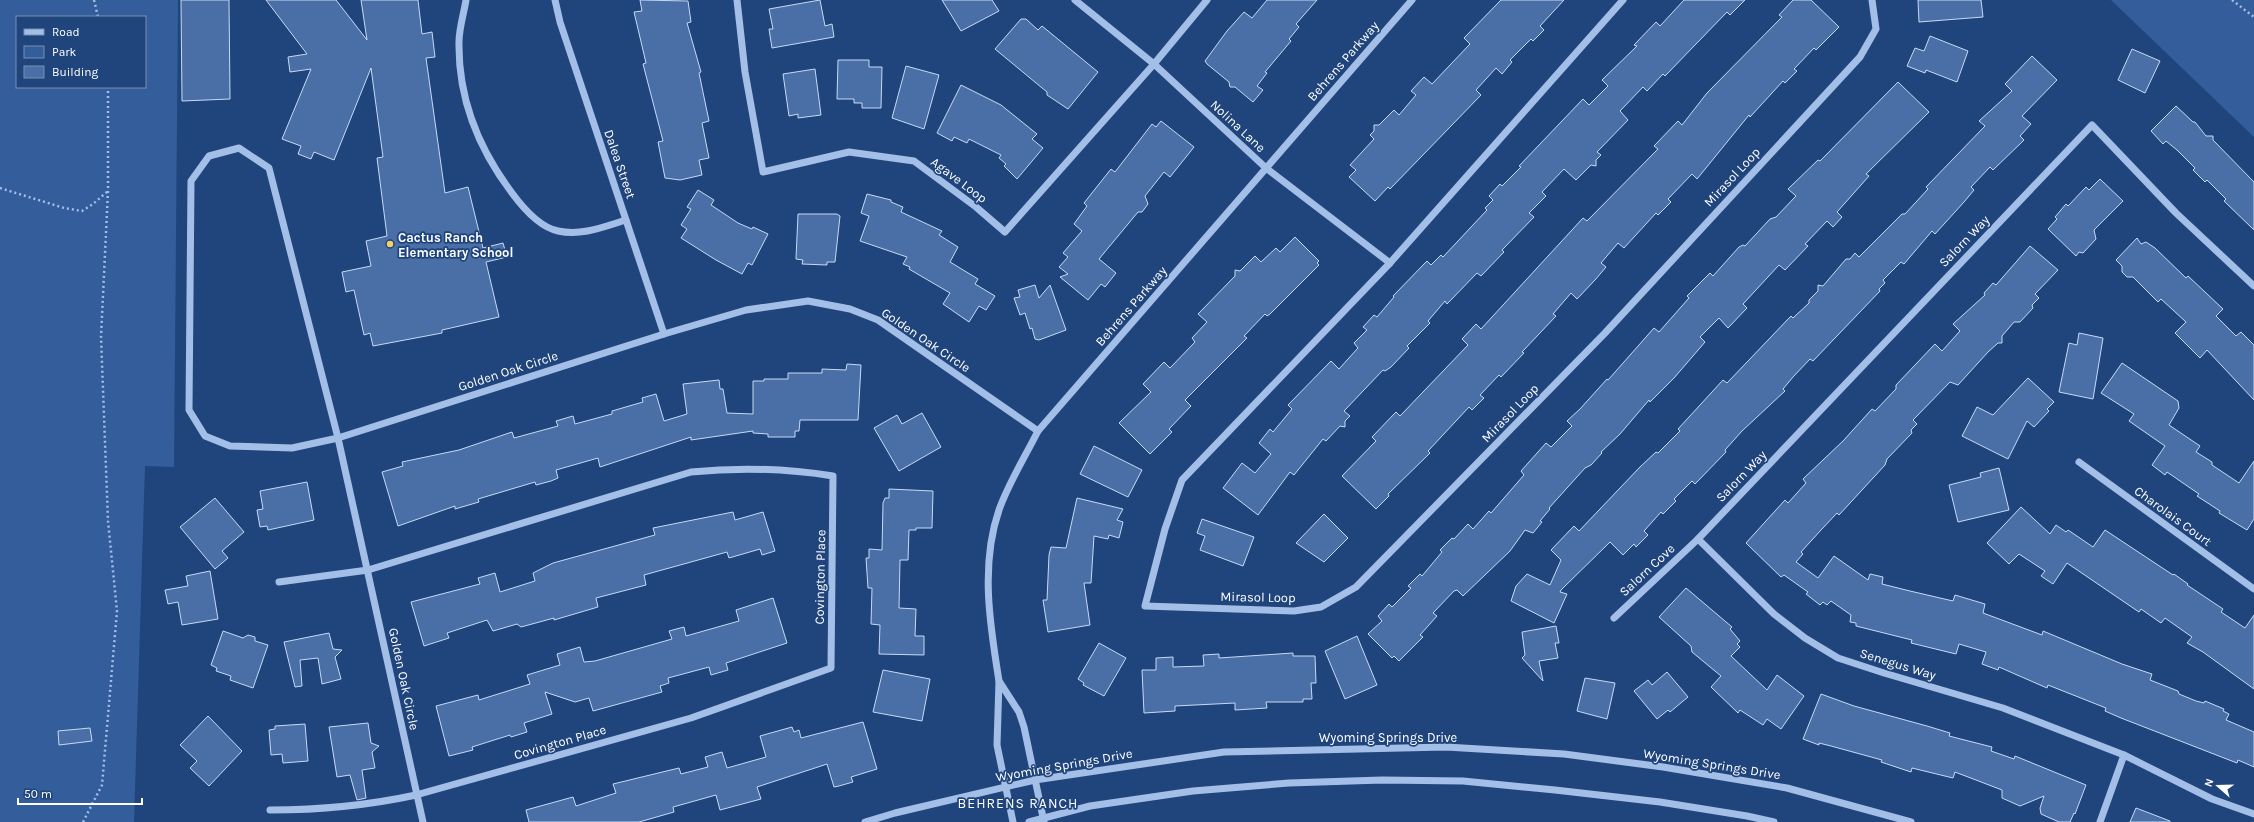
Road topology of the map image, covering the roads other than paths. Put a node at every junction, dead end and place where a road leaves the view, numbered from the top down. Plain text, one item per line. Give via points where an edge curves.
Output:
1 (466, 0) edge
2 (555, 0) edge
3 (737, 0) edge
4 (1075, 0) edge
5 (1207, 0) edge
6 (1412, 0) edge
7 (1624, 0) edge
8 (1872, 0) edge
9 (1154, 64) junction
10 (1266, 168) junction
11 (626, 220) junction
12 (1390, 263) junction
13 (2254, 286) edge
14 (664, 334) junction
15 (1038, 431) junction
16 (338, 438) junction
17 (2079, 462) dead end
18 (1698, 539) junction
19 (368, 570) junction
20 (279, 582) dead end
21 (2254, 589) edge
22 (1614, 618) dead end
23 (999, 681) junction
24 (2124, 755) junction
25 (1035, 780) junction
26 (1007, 786) junction
27 (416, 795) junction
28 (270, 810) dead end
29 (2254, 814) edge
30 (1044, 821) edge
31 (423, 822) edge
32 (865, 822) edge
33 (1013, 822) edge
34 (1029, 822) edge
35 (1774, 822) edge
36 (1911, 822) edge
37 (2100, 822) edge

1 - 11 street via 459,40 466,110 479,142 497,174 518,202 538,221 556,231 592,231
2 - 11 street, Dalea Street
3 - 9 street, Agave Loop via 745,72 763,172 849,152 914,161 1005,232
4 - 9 street, Nolina Lane
5 - 9 street, Agave Loop
6 - 10 street, Behrens Parkway
7 - 12 street, Mirasol Loop
8 - 12 street, Mirasol Loop via 1876,29 1860,57 1605,333 1356,587 1321,607 1294,610 1145,606 1165,529 1182,480
9 - 10 street, Nolina Lane
10 - 12 street, Nolina Lane
10 - 15 street, Behrens Parkway
11 - 14 street, Dalea Street
13 - 18 street, Salorn Way via 2176,213 2092,126
14 - 15 street, Golden Oak Circle via 746,310 791,303 808,301 850,310 878,320
14 - 16 street, Golden Oak Circle
15 - 23 street, Behrens Parkway via 999,509 991,548 988,598
16 - 16 street via 269,168 239,148 209,156 191,181 189,410 205,436 230,446 292,448
16 - 19 street, Golden Oak Circle
17 - 21 street, Charolais Court
18 - 22 street, Salorn Cove
18 - 24 street, Senegus Way via 1774,614 1805,638 1838,658 2003,708
19 - 20 street, Covington Place
19 - 27 street, Golden Oak Circle
19 - 27 street, Covington Place via 691,472 732,468 790,469 834,476 830,668 691,718
23 - 25 street, Behrens Parkway via 1019,712
23 - 26 street, Behrens Parkway via 997,745
24 - 29 street via 2212,799
24 - 37 street
25 - 26 street, Wyoming Springs Drive
25 - 30 street, Behrens Parkway
25 - 36 street, Wyoming Springs Drive via 1224,752 1446,747 1564,754 1663,767 1787,788
26 - 32 street, Wyoming Springs Drive
26 - 33 street, Behrens Parkway
27 - 28 street, Covington Place via 371,805 319,810
27 - 31 street, Golden Oak Circle
30 - 34 street
30 - 35 street via 1090,806 1193,791 1289,783 1382,780 1463,781 1555,790 1660,802

